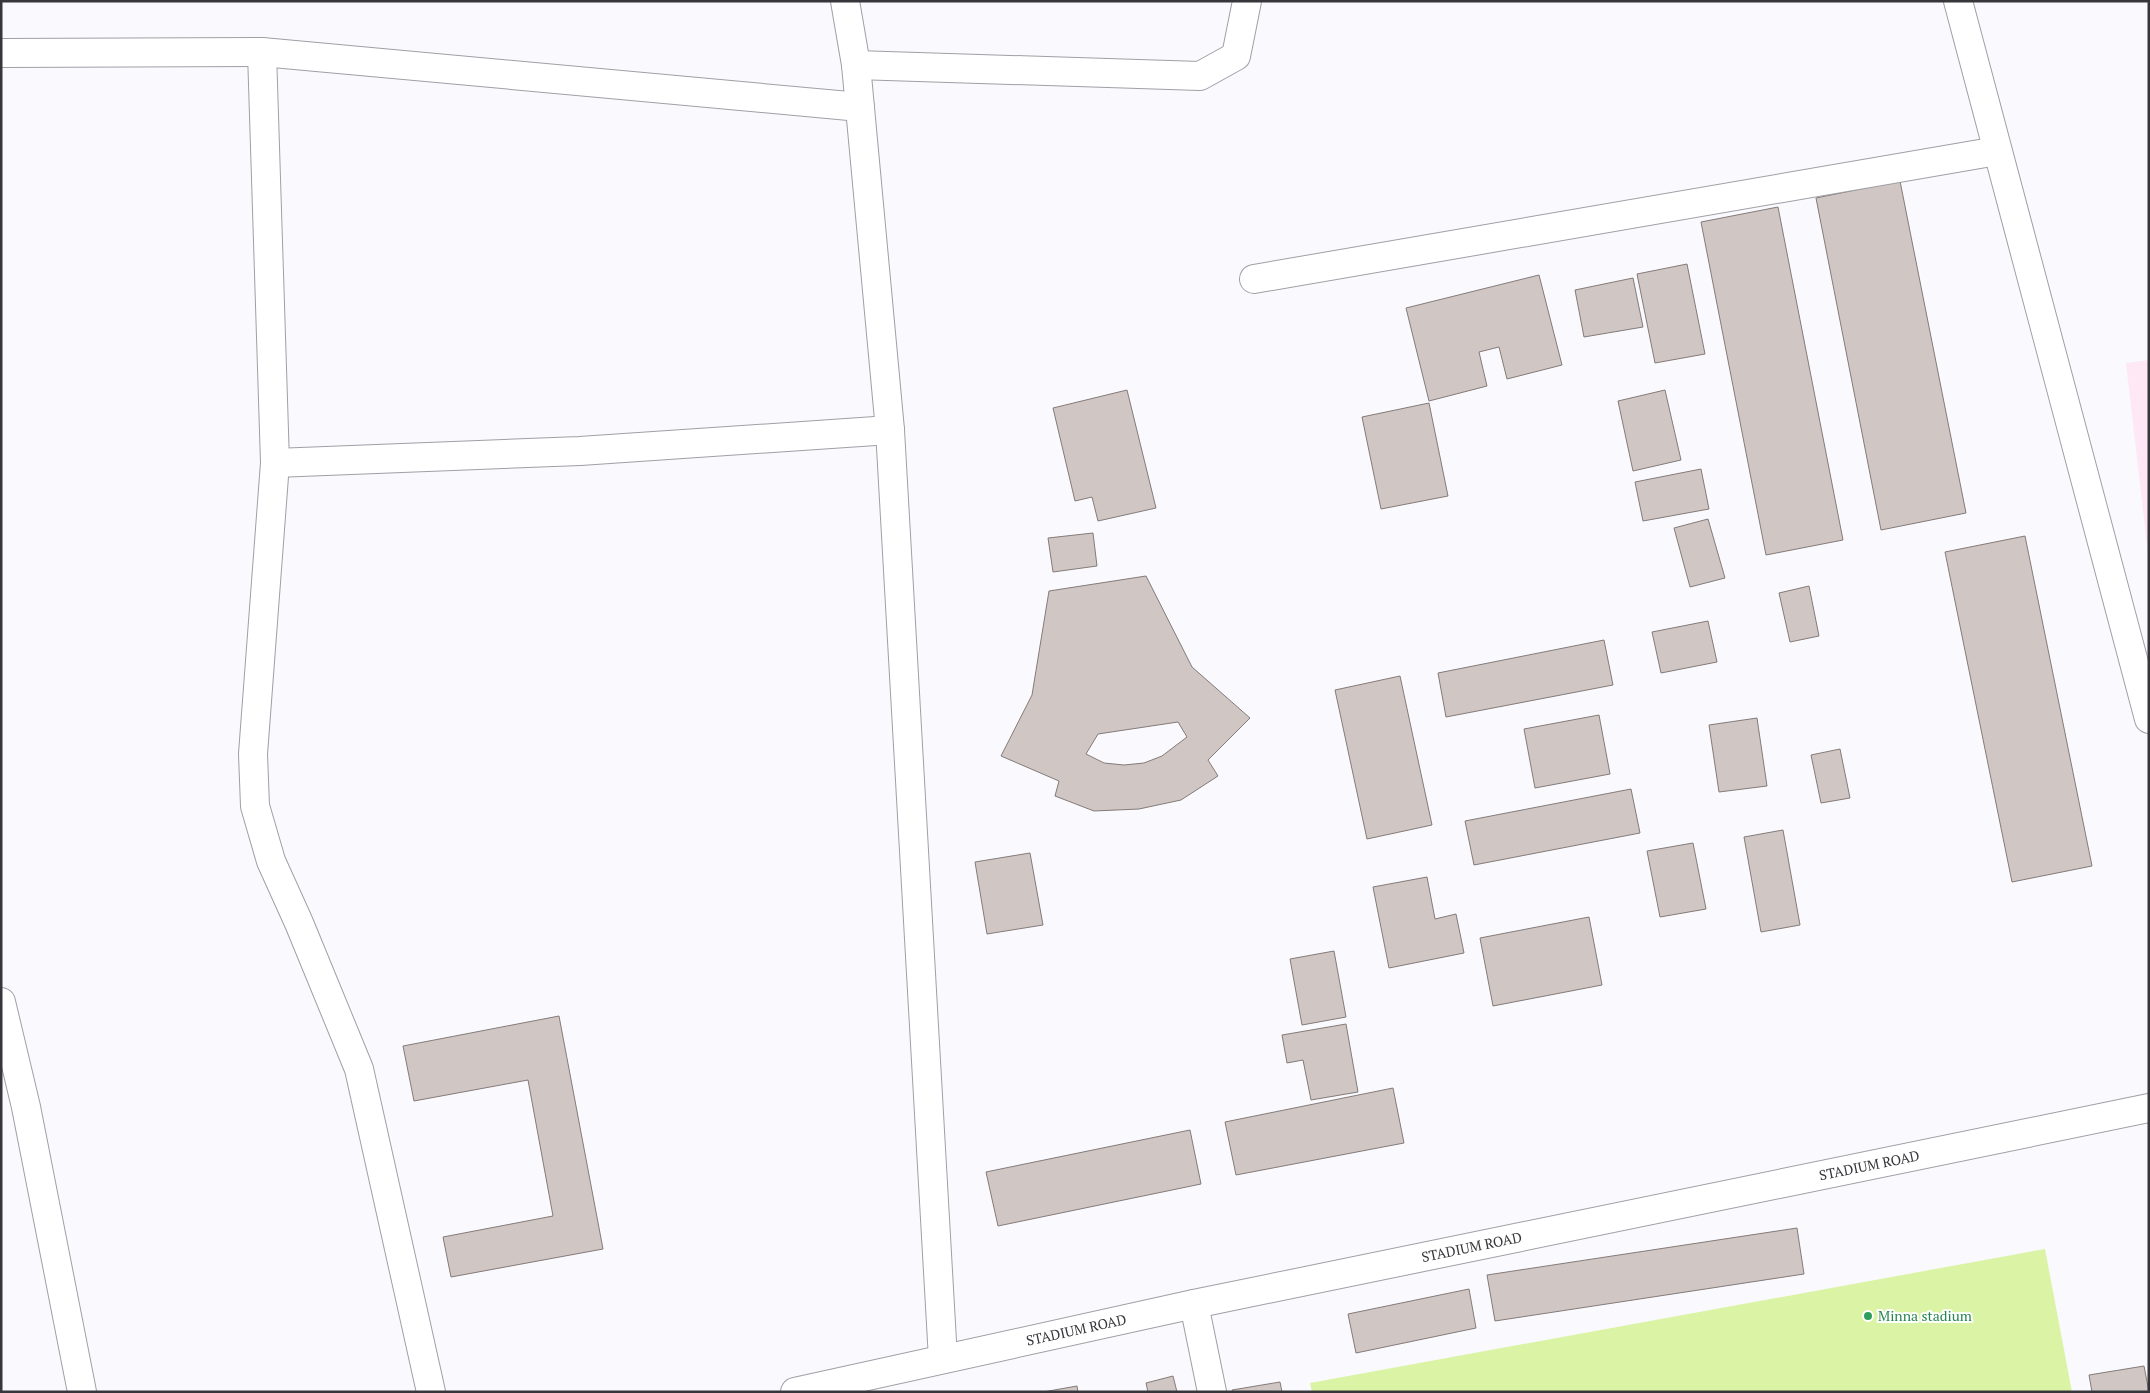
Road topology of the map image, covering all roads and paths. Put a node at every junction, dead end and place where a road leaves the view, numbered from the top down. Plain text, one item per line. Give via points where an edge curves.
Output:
1 (845, 1) edge
2 (1247, 1) edge
3 (1958, 1) edge
4 (262, 52) junction
5 (1, 53) edge
6 (856, 65) junction
7 (860, 106) junction
8 (1997, 151) junction
9 (1254, 279) dead end
10 (890, 430) junction
11 (275, 463) junction
12 (2149, 719) edge
13 (1, 1002) edge
14 (2149, 1108) edge
15 (1194, 1304) junction
16 (943, 1359) junction
17 (82, 1392) edge
18 (431, 1392) edge
19 (796, 1392) edge
20 (1212, 1392) edge

1 - 6 street
2 - 6 street via 1236,56 1200,76
3 - 8 street
4 - 5 street
4 - 7 street
4 - 11 street
6 - 7 street
7 - 10 street
8 - 9 street
8 - 12 street
10 - 11 street via 580,451
10 - 16 street
11 - 18 street via 253,754 255,806 271,861 359,1070
13 - 17 street via 28,1116
14 - 15 street, STADIUM ROAD
15 - 16 street, STADIUM ROAD
15 - 20 street
16 - 19 street, STADIUM ROAD

